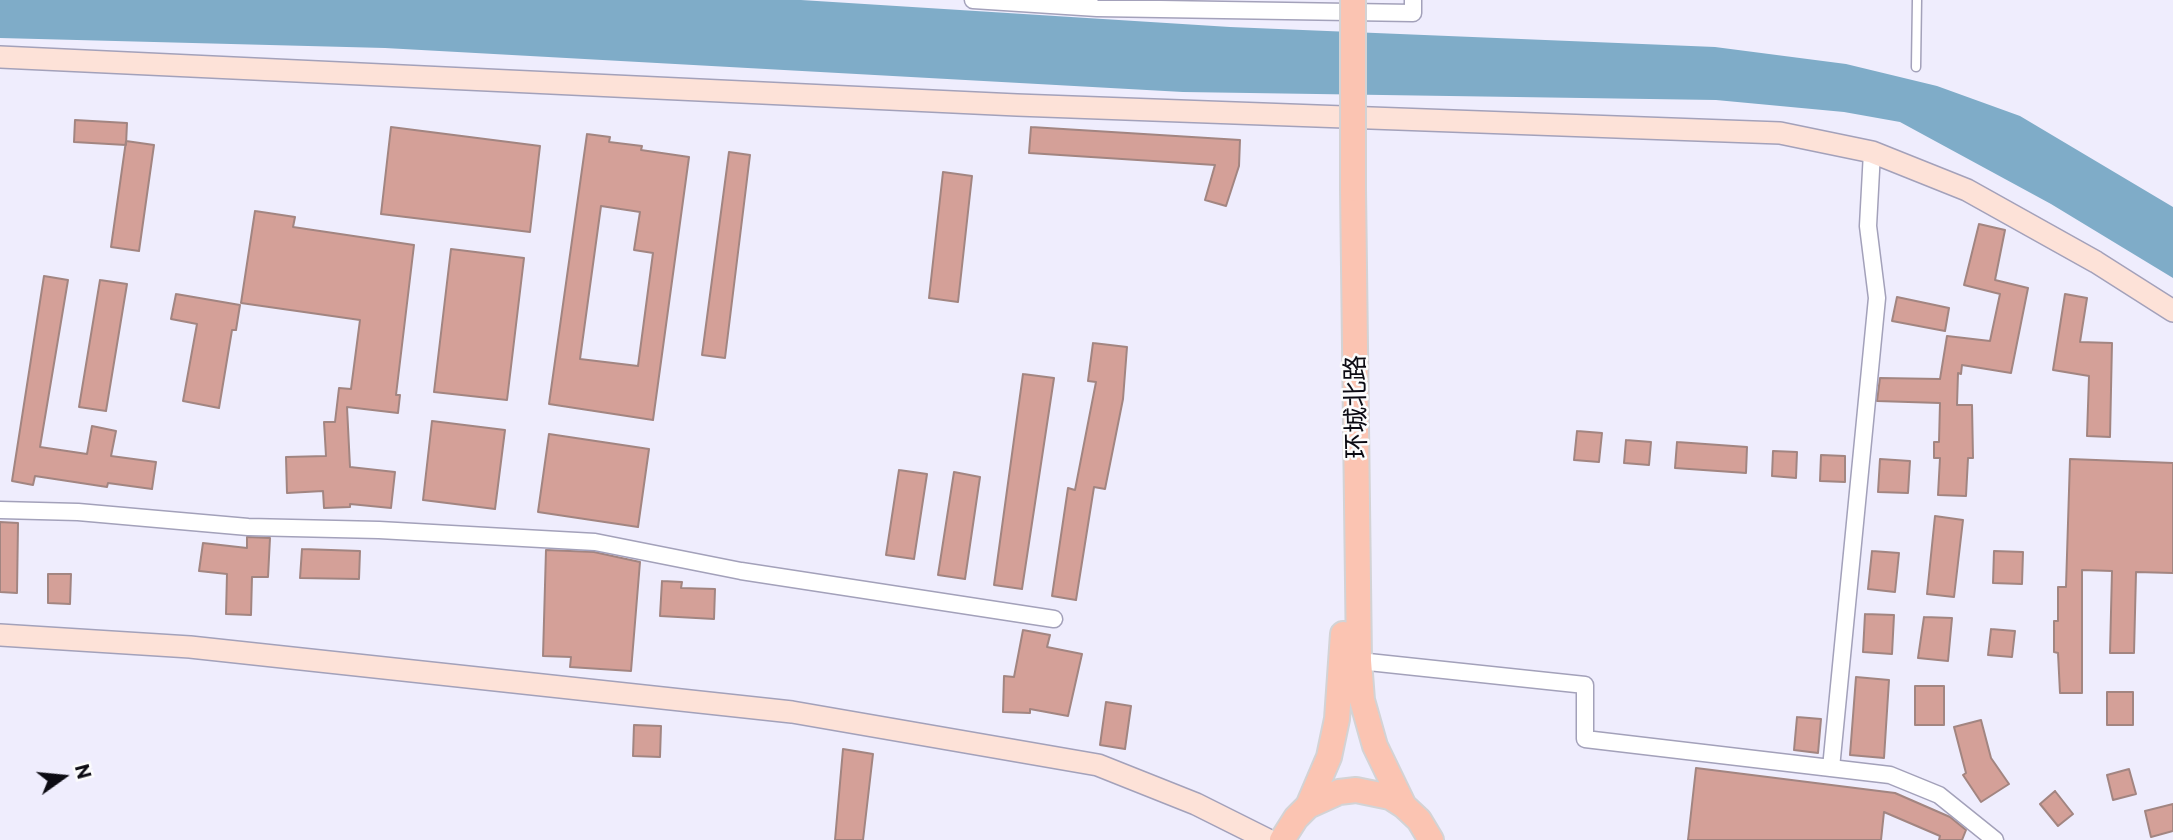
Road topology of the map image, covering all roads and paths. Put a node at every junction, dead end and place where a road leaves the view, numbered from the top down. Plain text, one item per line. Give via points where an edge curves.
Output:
1 (973, 0) edge
2 (1336, 0) edge
3 (1353, 0) edge
4 (1413, 0) edge
5 (1917, 0) edge
6 (0, 57) edge
7 (1916, 67) dead end
8 (1872, 152) junction
9 (1345, 189) junction
10 (2173, 311) edge
11 (0, 510) edge
12 (1054, 619) dead end
13 (0, 635) edge
14 (1359, 661) junction
15 (1831, 768) junction
16 (1308, 806) junction
17 (1404, 806) junction
18 (1268, 840) edge
19 (1282, 840) edge
20 (1431, 840) edge
21 (1995, 840) edge

1 - 4 street via 1097,8 1413,13
2 - 9 main road, 环城北路
3 - 9 main road, 环城北路, bridge
5 - 7 lane
6 - 8 street via 1017,105 1780,133
8 - 10 street via 1967,190
8 - 15 street via 1868,226 1877,298
9 - 14 main road, 环城北路
9 - 16 main road, 环城北路 via 1343,659 1329,757
11 - 12 street via 248,527 595,542 741,571
13 - 18 street via 190,647 792,712 1098,765 1196,804
14 - 15 street via 1585,684 1585,739
14 - 17 main road, 环城北路 via 1362,700 1375,747
15 - 21 street via 1890,775 1939,795
16 - 17 main road via 1356,790 1390,797
16 - 19 main road
17 - 20 main road

